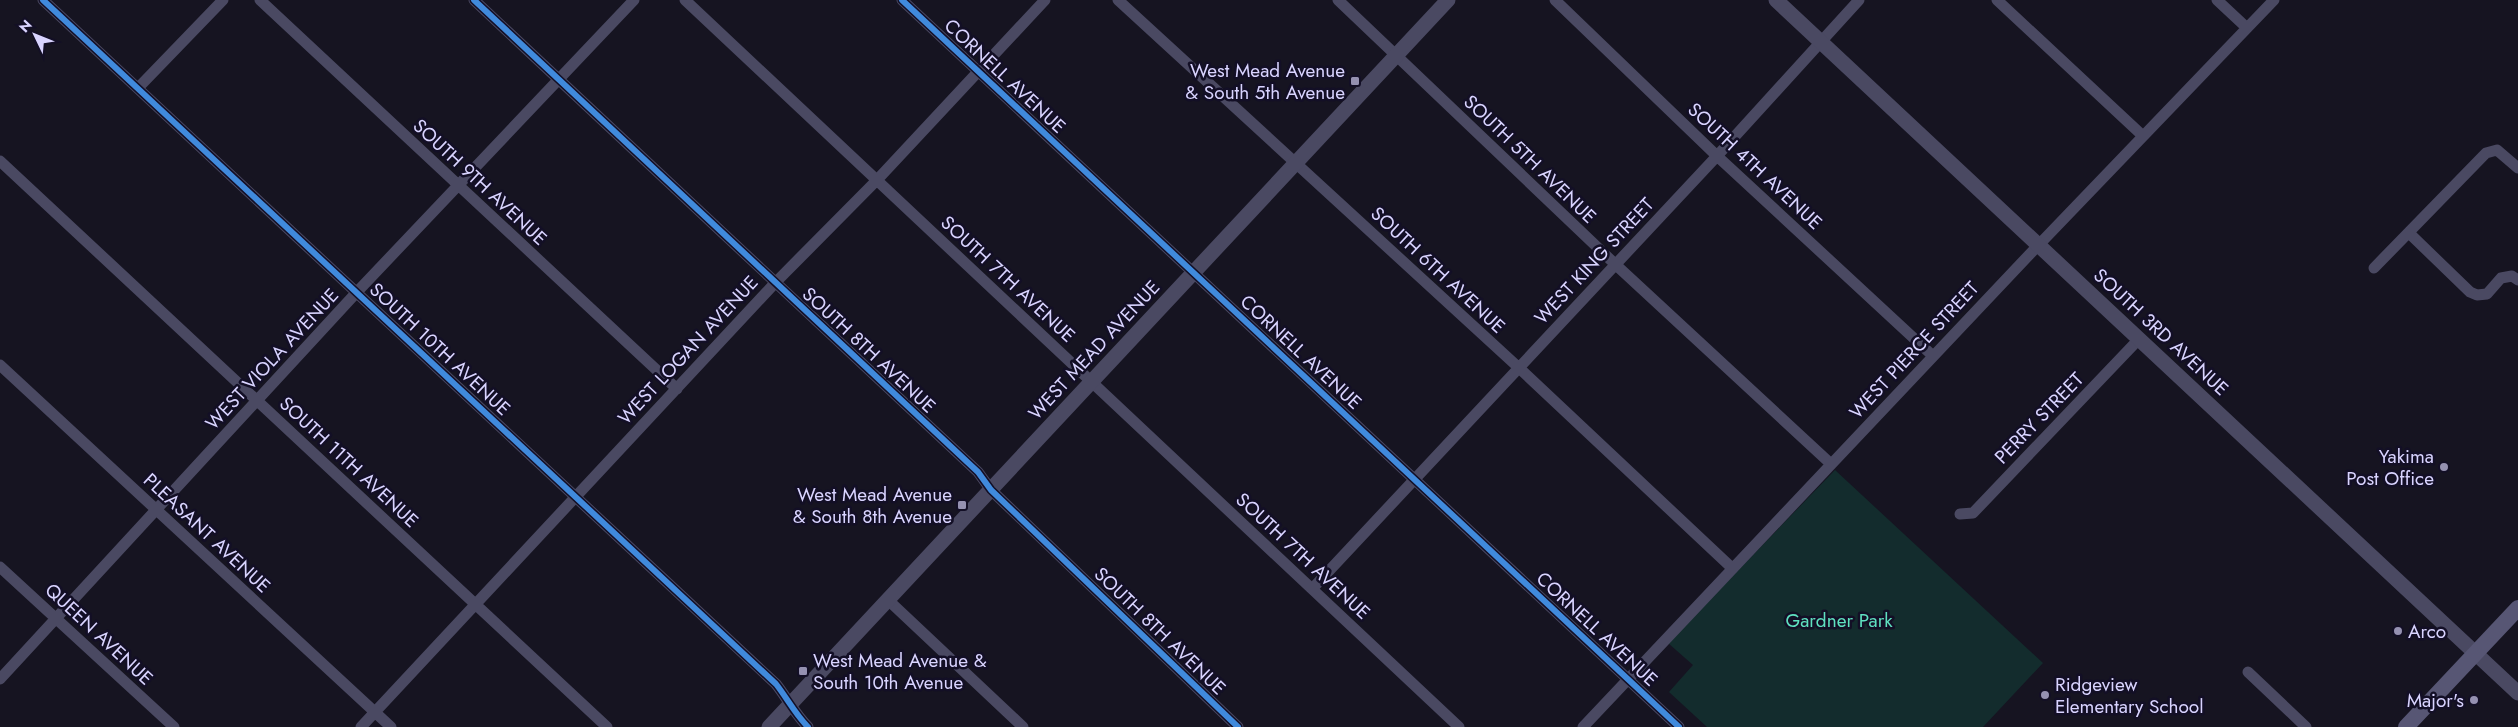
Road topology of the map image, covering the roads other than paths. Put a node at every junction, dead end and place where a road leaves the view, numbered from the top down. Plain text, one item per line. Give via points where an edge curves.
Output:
1 (43, 0) edge
2 (223, 0) edge
3 (260, 0) edge
4 (474, 0) edge
5 (634, 0) edge
6 (685, 0) edge
7 (902, 0) edge
8 (1044, 0) edge
9 (1118, 0) edge
10 (1338, 0) edge
11 (1448, 0) edge
12 (1555, 0) edge
13 (1776, 0) edge
14 (1860, 0) edge
15 (1997, 0) edge
16 (2217, 0) edge
17 (2274, 0) edge
18 (2247, 28) junction
19 (1821, 42) junction
20 (1397, 54) junction
21 (977, 70) junction
22 (558, 80) junction
23 (138, 88) junction
24 (2143, 136) junction
25 (1717, 156) junction
26 (0, 161) edge
27 (1295, 162) junction
28 (2518, 168) edge
29 (876, 180) junction
30 (460, 186) junction
31 (2409, 233) junction
32 (2039, 244) junction
33 (1616, 265) junction
34 (2374, 268) dead end
35 (1194, 273) junction
36 (2518, 280) edge
37 (775, 283) junction
38 (356, 293) junction
39 (2139, 339) junction
40 (1933, 356) junction
41 (0, 365) edge
42 (1518, 367) junction
43 (1091, 381) junction
44 (677, 389) junction
45 (258, 401) junction
46 (1831, 464) junction
47 (1415, 480) junction
48 (991, 490) junction
49 (575, 496) junction
50 (156, 509) junction
51 (1960, 514) dead end
52 (0, 567) edge
53 (1732, 568) junction
54 (1312, 589) junction
55 (887, 599) junction
56 (476, 604) junction
57 (2518, 608) edge
58 (56, 619) junction
59 (2475, 652) junction
60 (2248, 672) dead end
61 (0, 679) edge
62 (1628, 679) junction
63 (2518, 693) edge
64 (791, 703) junction
65 (375, 712) junction
66 (174, 727) edge
67 (361, 727) edge
68 (391, 727) edge
69 (607, 727) edge
70 (769, 727) edge
71 (808, 727) edge
72 (1023, 727) edge
73 (1238, 727) edge
74 (1459, 727) edge
75 (1583, 727) edge
76 (1679, 727) edge
77 (2306, 727) edge
78 (2406, 727) edge

1 - 23 street, SOUTH 10TH AVENUE
2 - 23 street
3 - 30 street, SOUTH 9TH AVENUE
4 - 22 street, SOUTH 8TH AVENUE
5 - 22 street, WEST VIOLA AVENUE
6 - 29 street, SOUTH 7TH AVENUE
7 - 21 street, CORNELL AVENUE
8 - 21 street, WEST LOGAN AVENUE
9 - 27 street, SOUTH 6TH AVENUE
10 - 20 street, SOUTH 5TH AVENUE
11 - 20 street, WEST MEAD AVENUE
12 - 25 street, SOUTH 4TH AVENUE
13 - 19 street, SOUTH 3RD AVENUE
14 - 19 street, WEST KING STREET
15 - 24 street
16 - 18 street
17 - 18 street, WEST PIERCE STREET
18 - 24 street, WEST PIERCE STREET
19 - 25 street, WEST KING STREET
19 - 32 street, SOUTH 3RD AVENUE
20 - 27 street, WEST MEAD AVENUE
20 - 33 street, SOUTH 5TH AVENUE
21 - 29 street, WEST LOGAN AVENUE
21 - 35 street, CORNELL AVENUE
22 - 30 street, WEST VIOLA AVENUE
22 - 37 street, SOUTH 8TH AVENUE
23 - 38 street, SOUTH 10TH AVENUE
24 - 32 street, WEST PIERCE STREET
25 - 33 street, WEST KING STREET
25 - 40 street, SOUTH 4TH AVENUE
26 - 45 street, SOUTH 11TH AVENUE
27 - 35 street, WEST MEAD AVENUE
27 - 42 street, SOUTH 6TH AVENUE
28 - 31 street via 2497,150 2486,153
29 - 37 street, WEST LOGAN AVENUE
29 - 43 street, SOUTH 7TH AVENUE
30 - 38 street, WEST VIOLA AVENUE
30 - 44 street, SOUTH 9TH AVENUE
31 - 34 street
31 - 36 street via 2470,292 2487,294 2501,278 2512,276
32 - 39 street, SOUTH 3RD AVENUE
32 - 40 street, WEST PIERCE STREET
33 - 42 street, WEST KING STREET
33 - 46 street, SOUTH 5TH AVENUE
35 - 43 street, WEST MEAD AVENUE
35 - 47 street, CORNELL AVENUE
37 - 44 street, WEST LOGAN AVENUE
37 - 48 street, SOUTH 8TH AVENUE via 978,472
38 - 45 street, WEST VIOLA AVENUE
38 - 49 street, SOUTH 10TH AVENUE
39 - 51 street, PERRY STREET via 1973,513
39 - 59 street, SOUTH 3RD AVENUE
40 - 46 street, WEST PIERCE STREET
41 - 50 street, PLEASANT AVENUE
42 - 47 street, WEST KING STREET
42 - 53 street, SOUTH 6TH AVENUE
43 - 48 street, WEST MEAD AVENUE
43 - 54 street, SOUTH 7TH AVENUE
44 - 49 street, WEST LOGAN AVENUE
45 - 50 street, WEST VIOLA AVENUE
45 - 56 street, SOUTH 11TH AVENUE
46 - 53 street, WEST PIERCE STREET
47 - 54 street, WEST KING STREET
47 - 62 street, CORNELL AVENUE
48 - 55 street, WEST MEAD AVENUE
48 - 73 street, SOUTH 8TH AVENUE
49 - 56 street, WEST LOGAN AVENUE
49 - 64 street, SOUTH 10TH AVENUE via 776,684
50 - 58 street, WEST VIOLA AVENUE
50 - 65 street, PLEASANT AVENUE
52 - 58 street, QUEEN AVENUE
53 - 62 street, WEST PIERCE STREET
54 - 74 street, SOUTH 7TH AVENUE
55 - 64 street, WEST MEAD AVENUE
55 - 72 street
56 - 65 street, WEST LOGAN AVENUE
56 - 69 street, SOUTH 11TH AVENUE
57 - 59 main road
58 - 61 street, WEST VIOLA AVENUE
58 - 66 street, QUEEN AVENUE
59 - 63 street, SOUTH 3RD AVENUE
59 - 78 main road
60 - 77 street
62 - 75 street, WEST PIERCE STREET
62 - 76 street, CORNELL AVENUE
64 - 70 street, WEST MEAD AVENUE
64 - 71 street, SOUTH 10TH AVENUE via 796,716
65 - 67 street, WEST LOGAN AVENUE
65 - 68 street, PLEASANT AVENUE

